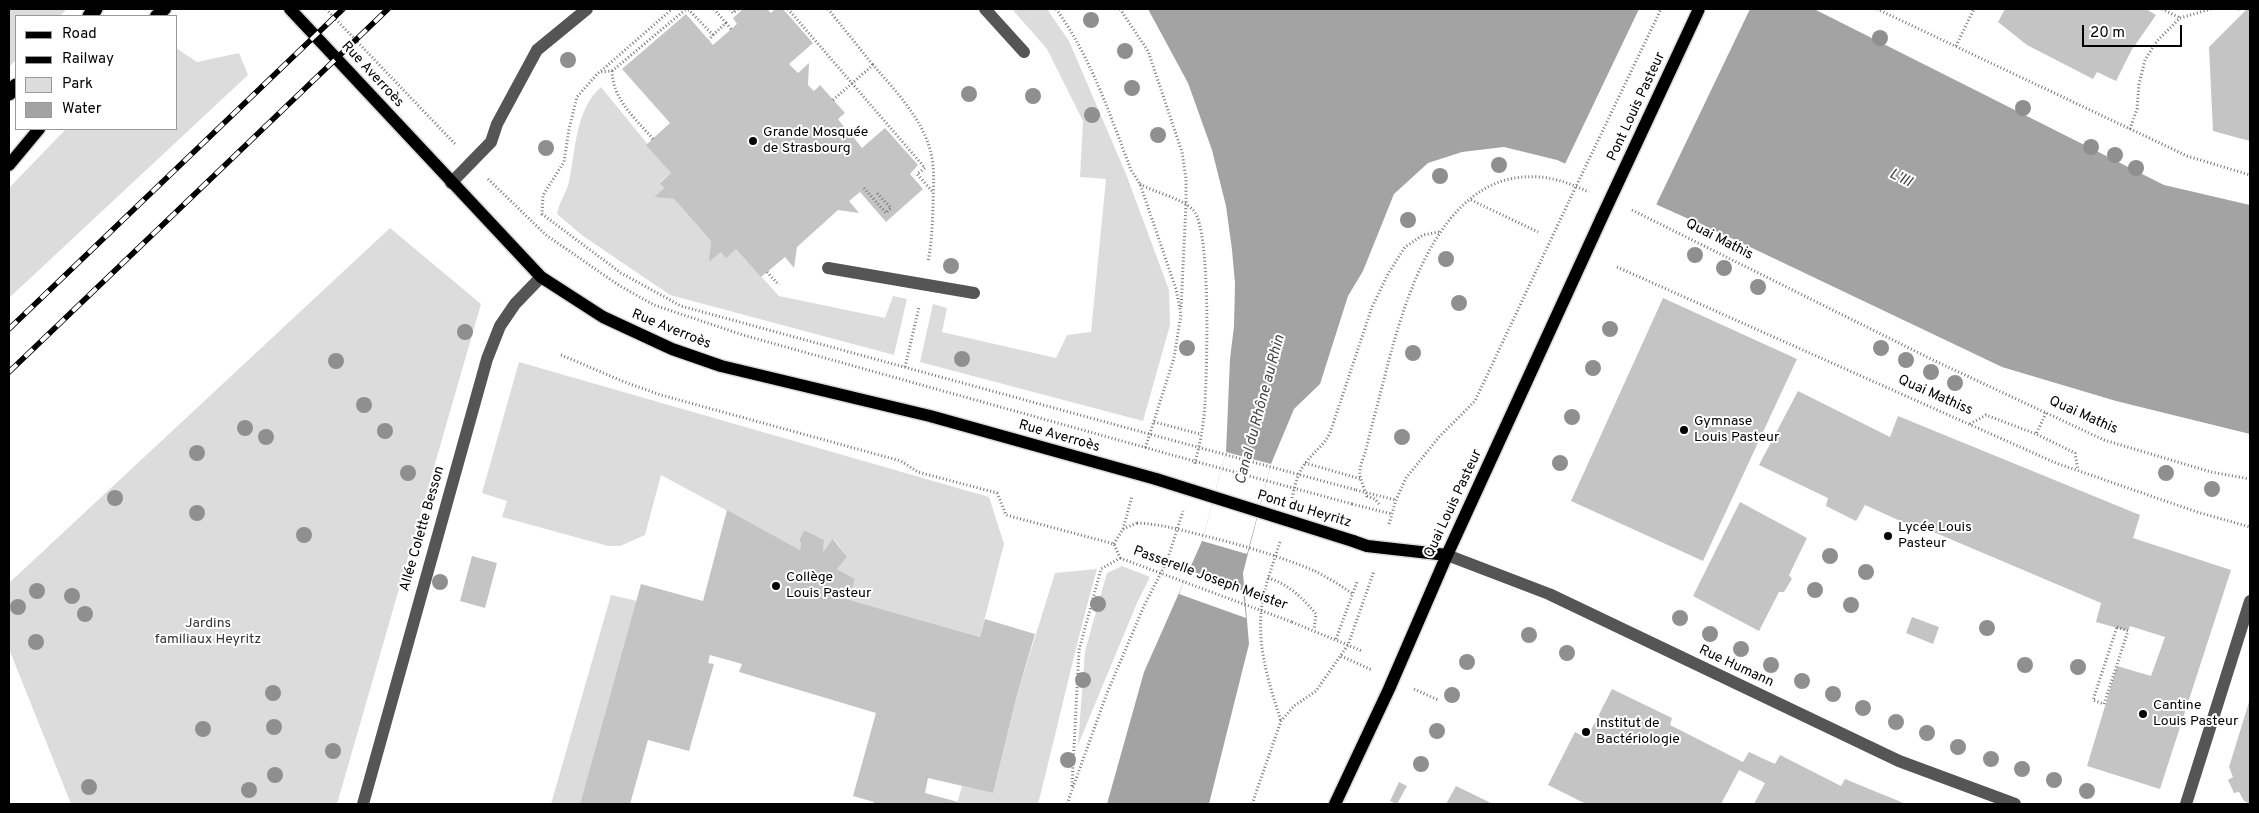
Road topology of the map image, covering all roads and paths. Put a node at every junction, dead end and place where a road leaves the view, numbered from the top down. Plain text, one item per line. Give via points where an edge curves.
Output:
1 (290, 9) edge
2 (326, 9) edge
3 (587, 9) edge
4 (672, 9) edge
5 (714, 9) edge
6 (730, 9) edge
7 (738, 9) edge
8 (788, 9) edge
9 (828, 9) edge
10 (985, 9) edge
11 (1056, 9) edge
12 (1120, 9) edge
13 (1661, 9) edge
14 (1699, 9) edge
15 (1877, 9) edge
16 (1974, 9) edge
17 (2162, 9) edge
18 (2211, 9) edge
19 (2180, 18) junction
20 (726, 23) junction
21 (731, 29) dead end
22 (713, 35) junction
23 (709, 40) dead end
24 (1956, 46) junction
25 (1024, 52) dead end
26 (874, 65) junction
27 (612, 71) junction
28 (599, 72) junction
29 (853, 83) junction
30 (833, 100) dead end
31 (2130, 129) junction
32 (38, 130) edge
33 (653, 139) dead end
34 (472, 162) junction
35 (9, 165) edge
36 (2250, 175) edge
37 (451, 183) junction
38 (1140, 184) junction
39 (864, 188) dead end
40 (933, 192) junction
41 (877, 193) dead end
42 (1597, 196) dead end
43 (1471, 200) junction
44 (1186, 204) junction
45 (1623, 207) dead end
46 (1602, 217) joint
47 (1439, 232) junction
48 (1538, 232) dead end
49 (1617, 267) dead end
50 (828, 268) dead end
51 (927, 268) dead end
52 (767, 272) dead end
53 (541, 277) junction
54 (779, 285) dead end
55 (974, 293) dead end
56 (920, 301) dead end
57 (1181, 314) junction
58 (561, 355) dead end
59 (905, 368) junction
60 (2046, 413) junction
61 (1154, 422) junction
62 (1969, 424) junction
63 (1150, 433) junction
64 (1200, 434) dead end
65 (2036, 434) junction
66 (1305, 463) junction
67 (2079, 471) junction
68 (1156, 479) joint
69 (1361, 479) junction
70 (2250, 479) edge
71 (1366, 492) junction
72 (1292, 500) dead end
73 (1396, 500) junction
74 (1379, 504) dead end
75 (1394, 508) dead end
76 (1392, 514) dead end
77 (2250, 527) edge
78 (1281, 536) dead end
79 (1114, 544) junction
80 (1447, 555) junction
81 (1120, 558) junction
82 (1268, 578) junction
83 (1357, 582) dead end
84 (1353, 594) junction
85 (1366, 599) dead end
86 (2250, 602) edge
87 (1314, 630) junction
88 (2128, 631) joint
89 (1336, 639) junction
90 (1348, 645) junction
91 (1362, 651) dead end
92 (1281, 721) junction
93 (363, 804) edge
94 (1067, 804) edge
95 (1252, 804) edge
96 (1335, 804) edge
97 (2014, 804) edge
98 (2186, 804) edge

1 - 37 main road, Rue Averroès
2 - 34 path
3 - 34 street via 537,50 497,124 491,142
4 - 28 path
5 - 20 path
6 - 7 path via 733,12
8 - 29 path
9 - 26 path
10 - 25 street
11 - 38 path via 1072,30 1089,64 1131,170
12 - 44 path via 1148,51 1182,152
13 - 73 path, bridge via 1475,401 1406,478
14 - 46 main road, Pont Louis Pasteur, bridge
15 - 24 path
16 - 24 path
17 - 19 path
18 - 19 path
19 - 31 path via 2157,41 2145,60 2137,109
20 - 21 path
20 - 22 path
22 - 23 path
22 - 27 path via 689,10 685,10
24 - 31 path
26 - 29 path
26 - 40 path via 914,116 927,142 932,156
27 - 28 path
27 - 33 path via 613,86 621,101
28 - 59 path via 577,97 564,162 543,195 542,214 621,273 681,306
29 - 30 path
29 - 40 path via 925,168 917,174
31 - 36 path via 2187,156
32 - 35 main road
34 - 37 street
34 - 76 path, bridge via 546,235 620,286 654,305 743,335
37 - 53 main road, Rue Averroès
38 - 44 path
38 - 57 path via 1176,289
39 - 41 path via 886,213 891,208
40 - 51 path
42 - 43 path via 1562,181 1538,176 1509,179 1486,187
43 - 47 path
43 - 48 path
44 - 57 path
45 - 60 path, Quai Mathis
46 - 80 main road, Quai Louis Pasteur
47 - 66 path via 1423,235 1406,247 1388,274 1372,307 1330,433 1325,444
47 - 69 path via 1412,288 1388,364 1359,473
49 - 62 path, Quai Mathiss
50 - 55 street
52 - 54 path
53 - 68 main road, Rue Averroès via 603,317 672,349 721,366 930,416
53 - 93 street, Allée Colette Besson via 515,304 500,326 487,359
56 - 59 path
57 - 61 path via 1174,358
58 - 79 path via 661,395 900,461 918,472 997,493 1006,515
59 - 63 path
60 - 65 path
60 - 70 path, Quai Mathis via 2104,440 2211,472
61 - 63 path
61 - 64 path
62 - 65 path via 1986,415
62 - 67 path, Quai Mathiss
63 - 71 path, bridge
65 - 67 path via 2076,453
66 - 69 path
66 - 72 path
67 - 77 path, Quai Mathiss
68 - 80 main road, Pont du Heyritz, bridge via 1367,546
69 - 71 path
71 - 73 path
71 - 74 path
73 - 75 path
78 - 82 path
79 - 81 path
79 - 84 path, bridge via 1123,529 1137,523 1152,524 1233,543 1290,561 1315,571
80 - 96 main road, Quai Louis Pasteur
80 - 97 street, Rue Humann via 1548,594 1899,761
81 - 87 path, Passerelle Joseph Meister, bridge
81 - 94 path via 1101,569 1079,650 1072,786
82 - 87 path via 1279,581 1311,608 1316,614
82 - 92 path via 1260,637 1266,676
83 - 84 path
84 - 89 path
85 - 90 path
86 - 98 street
87 - 89 path, Passerelle Joseph Meister
88 - 88 path via 2104,704 2093,700 2117,628
89 - 90 path, Passerelle Joseph Meister
90 - 91 path, Passerelle Joseph Meister
90 - 92 path via 1316,691 1294,706
92 - 95 path

